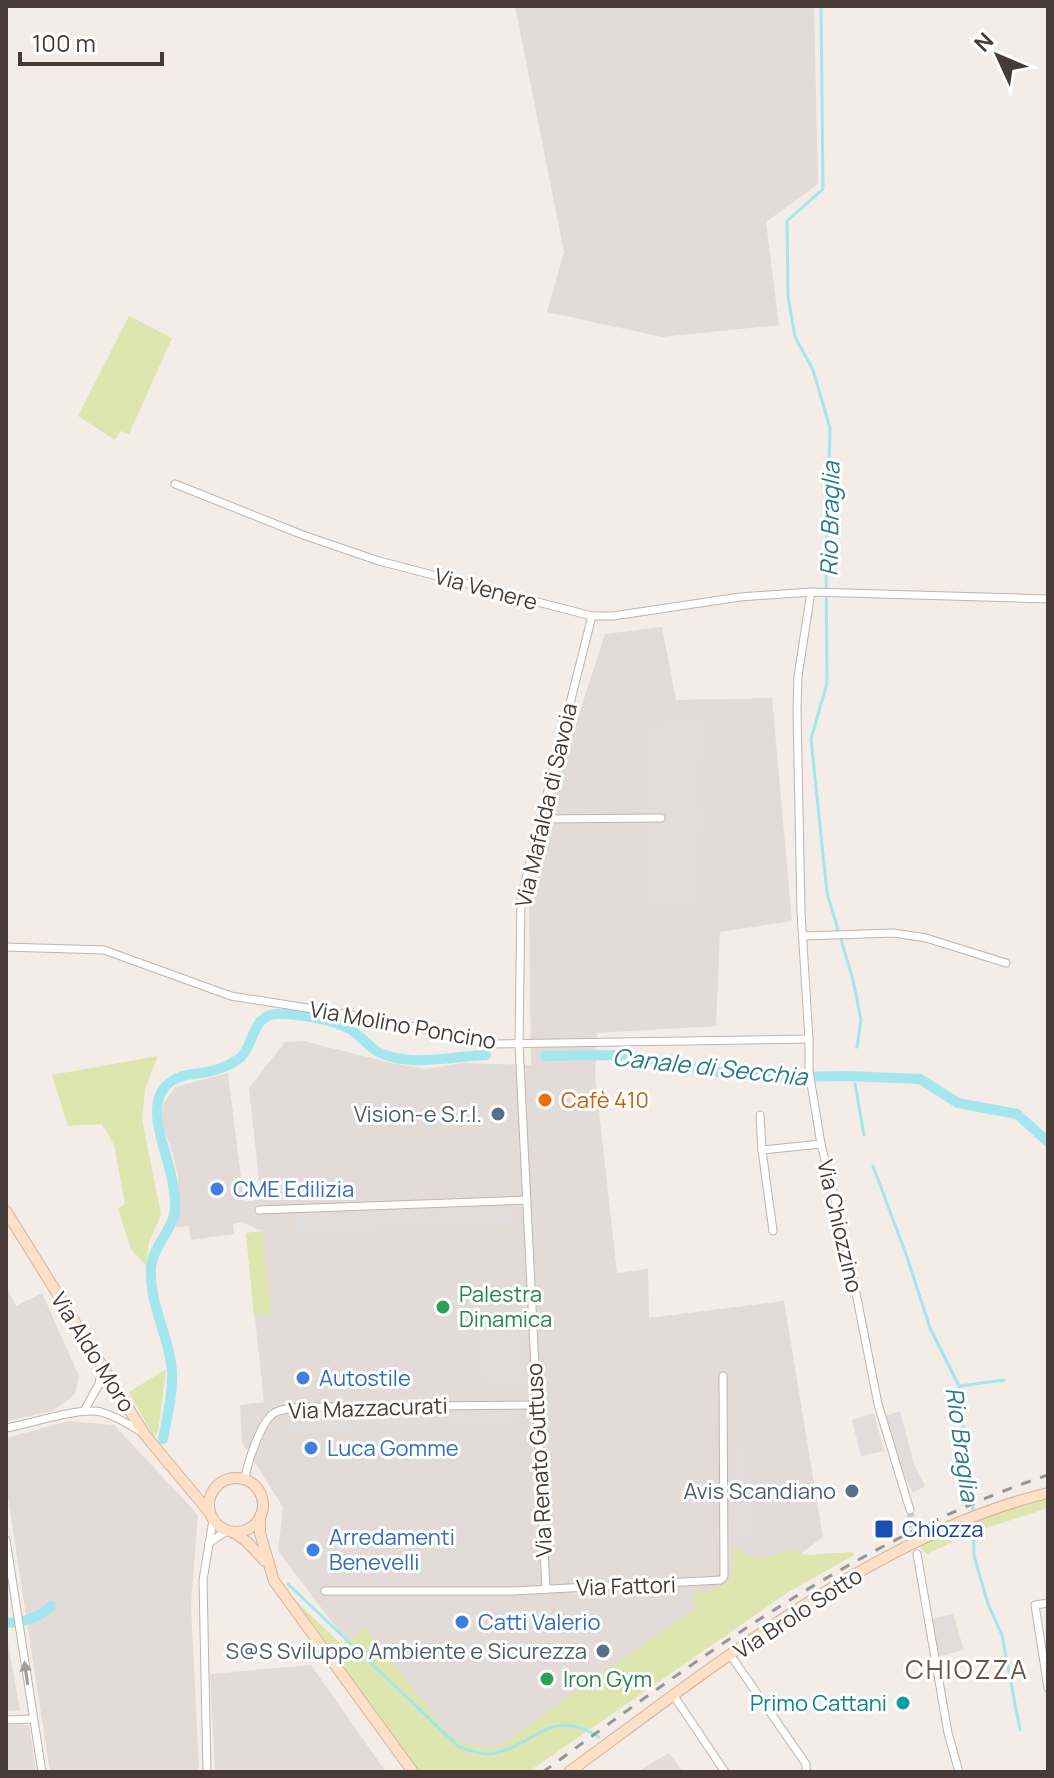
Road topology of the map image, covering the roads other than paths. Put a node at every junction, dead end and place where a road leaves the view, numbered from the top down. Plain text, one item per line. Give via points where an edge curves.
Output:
1 (175, 484) dead end
2 (815, 592) junction
3 (1048, 599) edge
4 (592, 616) junction
5 (661, 818) dead end
6 (540, 819) junction
7 (803, 936) junction
8 (6, 947) edge
9 (1006, 963) dead end
10 (809, 1039) junction
11 (519, 1044) junction
12 (760, 1115) dead end
13 (821, 1144) junction
14 (762, 1150) junction
15 (527, 1200) junction
16 (259, 1210) dead end
17 (6, 1211) edge
18 (773, 1231) dead end
19 (102, 1368) junction
20 (723, 1376) dead end
21 (535, 1405) junction
22 (84, 1411) junction
23 (6, 1428) edge
24 (148, 1439) junction
25 (245, 1479) junction
26 (188, 1486) junction
27 (213, 1490) junction
28 (1048, 1493) edge
29 (910, 1510) tunnel mouth
30 (260, 1516) junction
31 (212, 1517) junction
32 (230, 1531) junction
33 (6, 1540) edge
34 (208, 1545) junction
35 (917, 1554) tunnel mouth
36 (267, 1563) junction
37 (546, 1589) junction
38 (325, 1591) dead end
39 (1048, 1603) edge
40 (731, 1656) junction
41 (1048, 1688) edge
42 (674, 1696) junction
43 (32, 1719) junction
44 (6, 1720) edge
45 (42, 1772) edge
46 (207, 1772) edge
47 (413, 1772) edge
48 (569, 1772) edge
49 (725, 1772) edge
50 (806, 1772) edge
51 (959, 1772) edge

1 - 4 street, Via Venere via 379,561
2 - 3 street, Via Venere
2 - 4 street, Via Venere
2 - 7 street, Via Chiozzino via 798,676
4 - 6 street, Via Mafalda di Savoia
5 - 6 street
6 - 11 street, Via Mafalda di Savoia via 521,898
7 - 9 street via 894,933
7 - 10 street, Via Chiozzino
8 - 11 street, Via Molino Poncino via 104,950 231,996 383,1020 490,1044
10 - 11 street, Via Molino Poncino
10 - 13 street, Via Chiozzino
11 - 15 street, Via Renato Guttuso
12 - 14 street
13 - 14 street
13 - 29 street, Via Chiozzino via 878,1404
14 - 18 street
15 - 16 street
15 - 21 street, Via Renato Guttuso
17 - 19 main road, Via Aldo Moro
19 - 22 street
19 - 24 main road, Via Aldo Moro
20 - 37 street, Via Fattori via 721,1580
21 - 25 street, Via Mazzacurati via 276,1412 267,1418
21 - 37 street, Via Renato Guttuso
22 - 23 street
22 - 24 street via 113,1417
24 - 26 main road, Via Aldo Moro
25 - 27 main road via 227,1479
25 - 30 main road via 259,1490
26 - 27 main road
26 - 31 main road, Via Aldo Moro
27 - 31 main road
28 - 40 main road, Via Brolo Sotto via 915,1543
30 - 32 main road via 248,1529
30 - 36 main road
31 - 32 main road
31 - 34 street
32 - 34 street
32 - 36 main road
43 -> 33 street
34 - 46 street via 203,1580
35 - 51 street
36 - 47 main road via 287,1600
37 - 38 street, Via Fattori
39 - 41 street via 1035,1605
40 - 42 main road, Via Brolo Sotto
40 - 50 street via 806,1764
42 - 48 main road, Via Brolo Sotto
42 - 49 street
43 - 44 street
43 - 45 street

